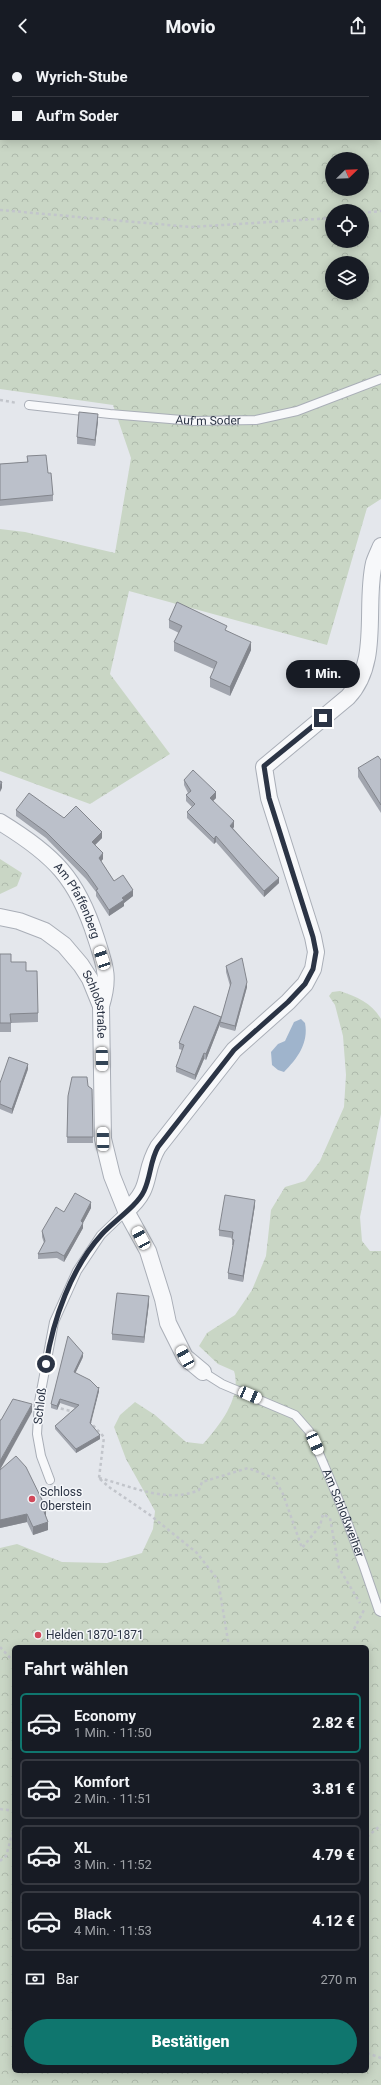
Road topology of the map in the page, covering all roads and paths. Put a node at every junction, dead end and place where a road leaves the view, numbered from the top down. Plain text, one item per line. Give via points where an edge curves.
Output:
1 (0, 210) edge
2 (381, 211) edge
3 (369, 212) edge
4 (325, 218) edge
5 (381, 379) edge
6 (29, 405) dead end
7 (381, 546) edge
8 (0, 822) edge
9 (0, 917) edge
10 (101, 1006) junction
11 (126, 1211) junction
12 (203, 1372) joint
13 (39, 1402) junction
14 (76, 1413) edge
15 (88, 1420) edge
16 (99, 1478) junction
17 (50, 1480) dead end
18 (364, 1610) junction
19 (380, 1612) edge
20 (354, 1630) dead end
21 (229, 1645) edge
22 (0, 1647) edge
23 (12, 1660) edge
24 (0, 1809) edge
25 (12, 1811) edge
26 (381, 1825) edge
27 (12, 1835) edge
28 (369, 1835) edge
29 (0, 1861) edge
30 (369, 2054) edge
31 (381, 2058) edge

1 - 4 path via 191,227
2 - 3 path
5 - 6 lane, Auf'm Soder via 297,411 256,420 194,421
7 - 11 street via 374,563 371,630 358,684 348,697 264,766 269,798 313,937 316,952 313,969 305,984 288,1002 234,1050 158,1147 150,1165 144,1191
8 - 10 street, Am Pfaffenberg via 47,855 77,890 88,914 107,976 107,987
9 - 10 street, Schloßstraße via 45,931 64,945 90,979
10 - 11 street, Schloßstraße via 103,1139 112,1176
11 - 12 street, Am Schloßweiher via 148,1251 164,1299 168,1323 185,1357
11 - 13 lane, Schloß via 101,1235 77,1271 54,1322
12 - 19 lane, Am Schloßweiher via 222,1384 295,1415 303,1422 336,1492
13 - 14 path
13 - 17 lane, Schloß via 37,1434 41,1456
15 - 16 path via 104,1437
16 - 18 path via 134,1487 146,1493 186,1495 199,1490 202,1482 248,1468 274,1478 283,1494 302,1548 320,1526 323,1514 330,1518 339,1568 350,1582
16 - 21 path via 197,1553 218,1580
18 - 19 path
18 - 20 path
22 - 23 path
24 - 25 path
26 - 28 path
27 - 29 path via 6,1856
30 - 31 path

